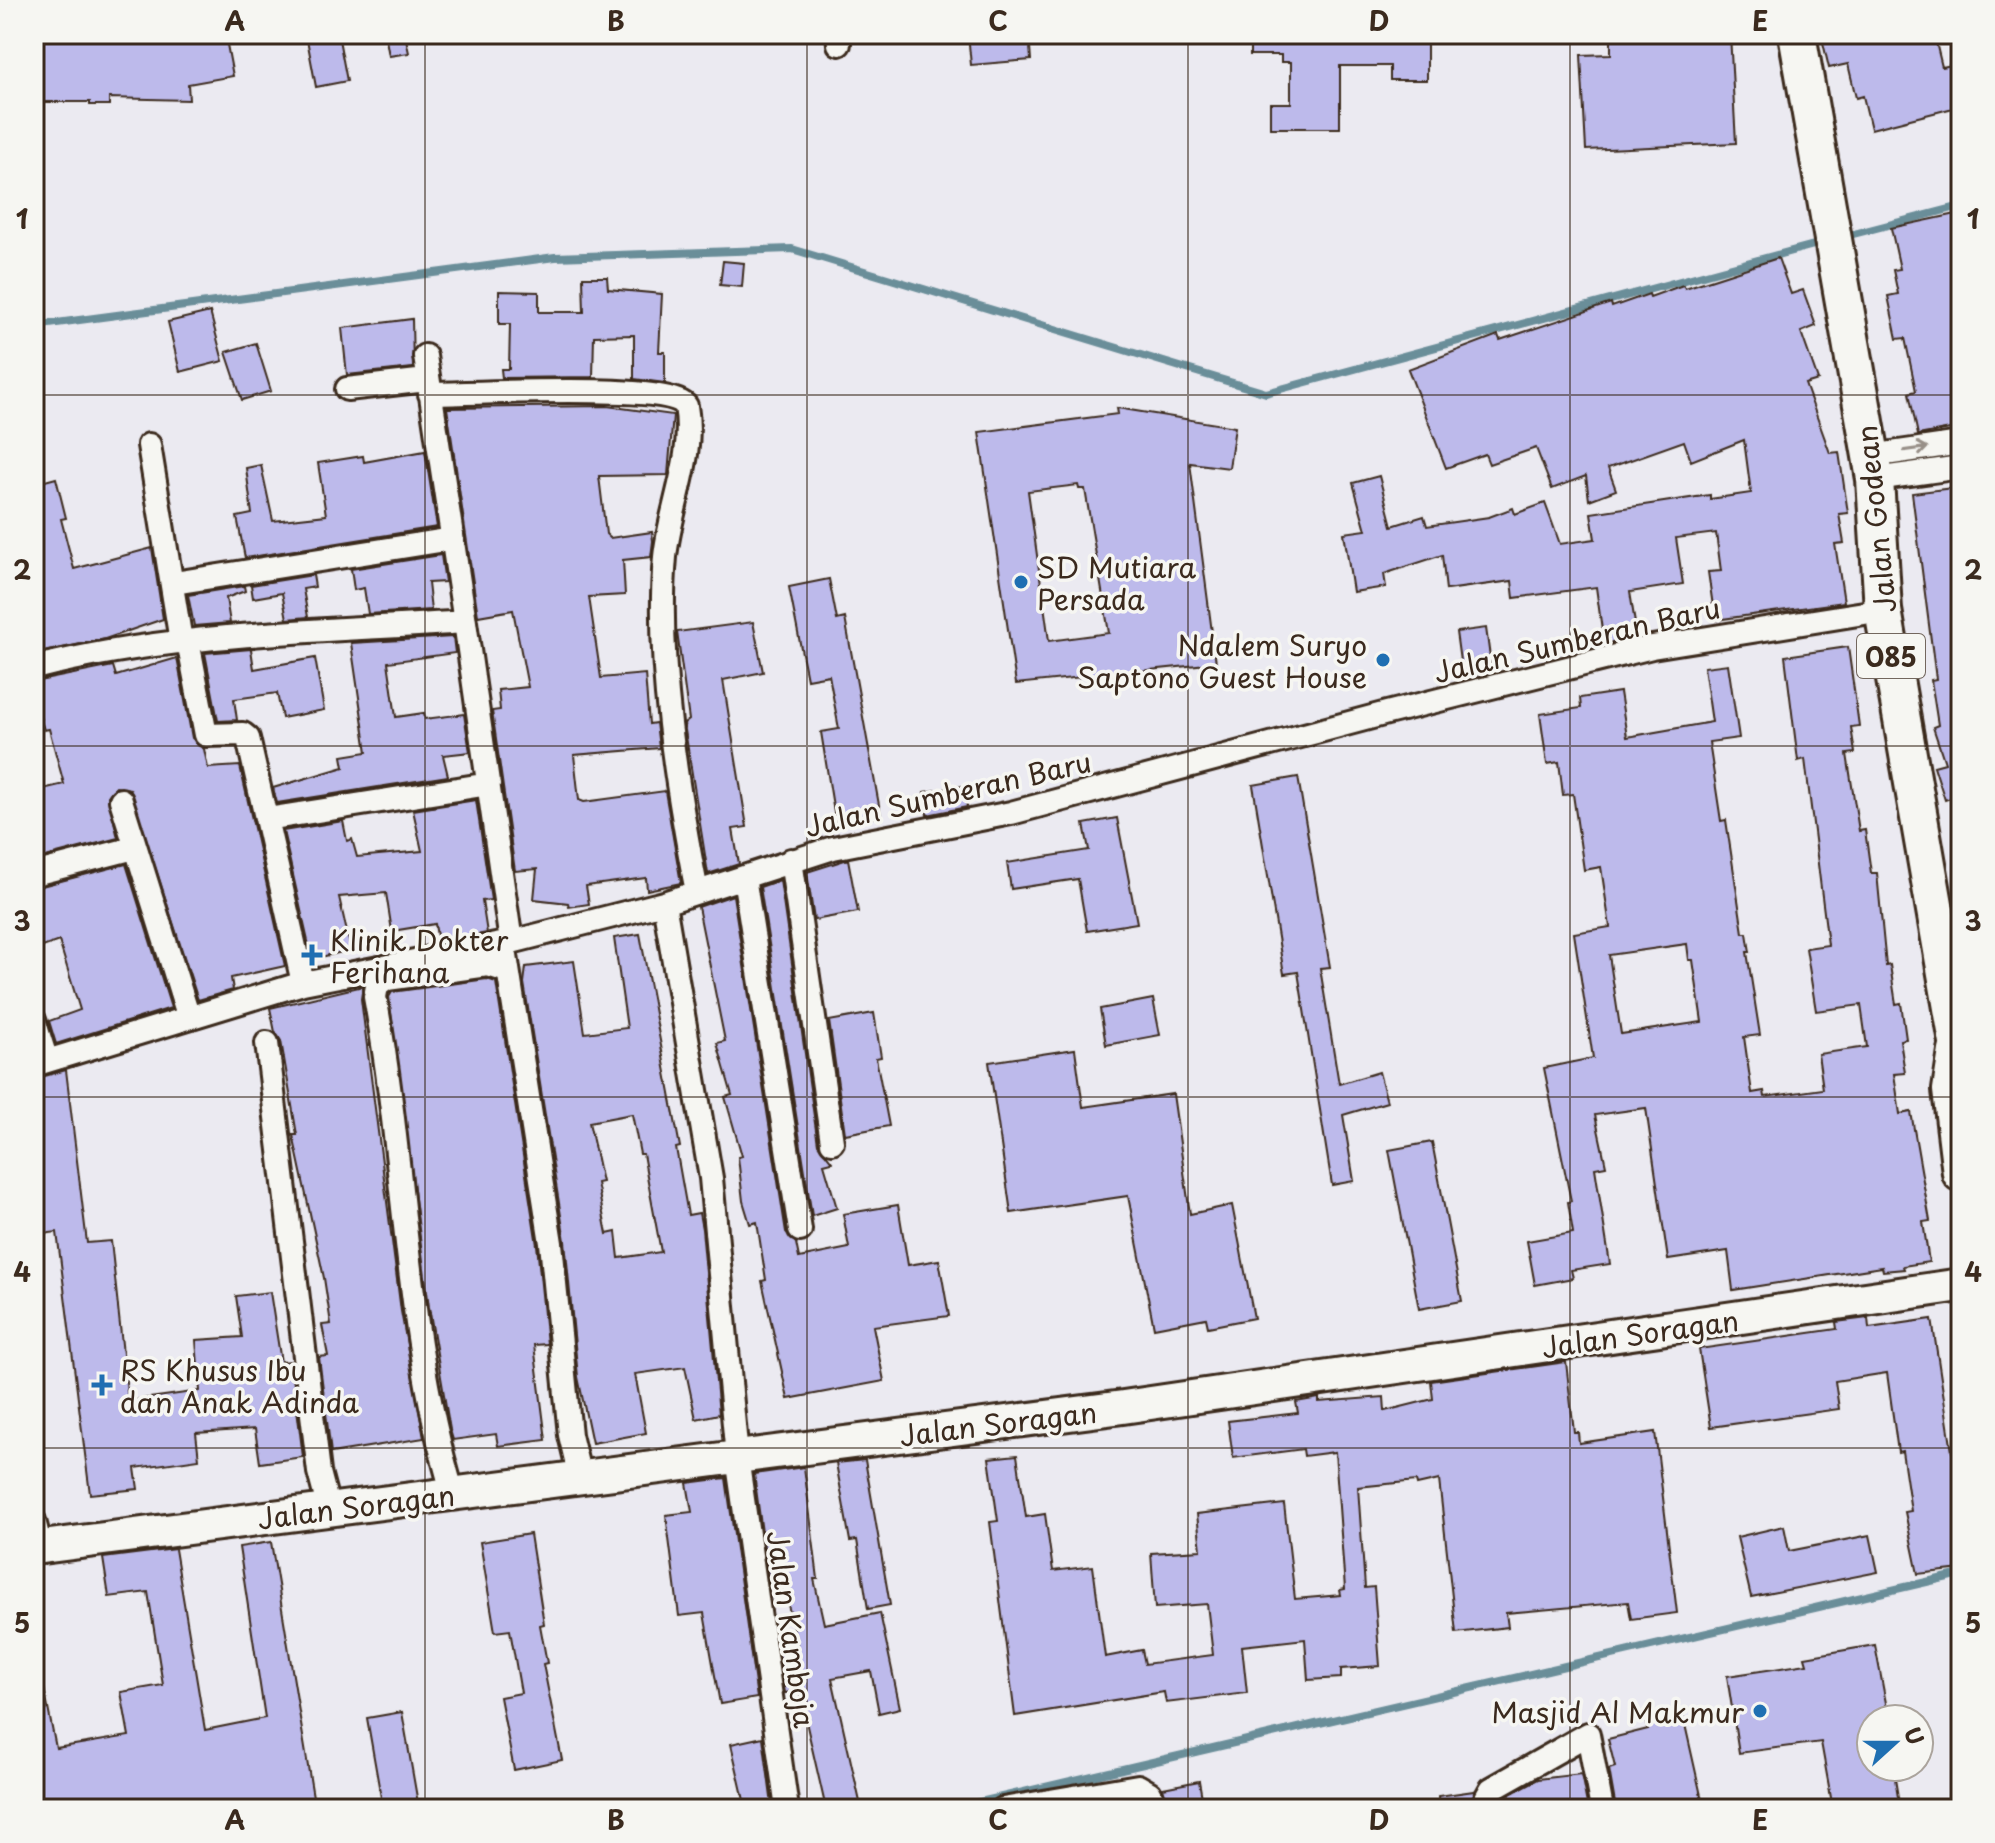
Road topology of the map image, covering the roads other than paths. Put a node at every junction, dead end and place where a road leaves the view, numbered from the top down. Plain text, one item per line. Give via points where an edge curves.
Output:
1 (1797, 34) edge
2 (425, 356) dead end
3 (428, 387) junction
4 (347, 389) dead end
5 (1961, 443) edge
6 (149, 445) dead end
7 (1873, 467) junction
8 (1961, 467) edge
9 (452, 539) junction
10 (174, 583) junction
11 (1883, 610) junction
12 (465, 622) junction
13 (184, 641) junction
14 (34, 668) edge
15 (489, 784) junction
16 (121, 800) dead end
17 (267, 819) junction
18 (134, 848) junction
19 (791, 860) junction
20 (34, 874) edge
21 (744, 877) junction
22 (697, 892) junction
23 (664, 903) junction
24 (508, 942) junction
25 (507, 971) junction
26 (303, 983) junction
27 (188, 1015) junction
28 (34, 1020) edge
29 (267, 1043) dead end
30 (1959, 1055) edge
31 (40, 1063) edge
32 (832, 1142) dead end
33 (1961, 1173) edge
34 (800, 1230) dead end
35 (1961, 1285) edge
36 (737, 1457) junction
37 (580, 1477) junction
38 (453, 1494) junction
39 (329, 1510) junction
40 (36, 1539) edge
41 (1049, 1805) edge
42 (787, 1809) edge
43 (1003, 1809) edge
44 (1156, 1809) edge
45 (1488, 1809) edge
46 (1602, 1809) edge

1 - 7 main road, Jalan Godean / 085
2 - 3 street
3 - 4 street
3 - 9 street
3 - 22 street via 632,391 675,397 686,406 684,458 665,557 665,609 670,727
7 -> 5 street
6 - 10 street
7 - 8 street
7 - 11 main road, Jalan Godean / 085
9 - 10 street
9 - 12 street
10 - 13 street
11 - 19 street, Jalan Sumberan Baru via 1652,647 1011,813
11 - 30 main road, Jalan Godean / 085
12 - 13 street
12 - 15 street
13 - 14 street via 98,652
13 - 17 street via 206,735 248,738
15 - 17 street
15 - 24 street
16 - 18 street
17 - 26 street
18 - 20 street
18 - 27 street
19 - 21 street, Jalan Sumberan Baru
19 - 32 street
21 - 22 street, Jalan Sumberan Baru
21 - 34 street
22 - 23 street, Jalan Sumberan Baru
23 - 24 street, Jalan Sumberan Baru
23 - 36 street, Jalan Kamboja via 711,1178
24 - 25 street
24 - 26 street, Jalan Sumberan Baru
25 - 37 street via 551,1243 570,1435
25 - 38 street via 488,965 387,979 377,986 375,997 417,1330
26 - 27 street, Jalan Sumberan Baru
27 - 31 street, Jalan Sumberan Baru
28 - 31 street
29 - 39 street via 319,1472
30 - 33 main road, Jalan Godean via 1951,1090
35 - 36 street, Jalan Soragan via 1123,1407
36 - 37 street, Jalan Soragan
36 - 42 street, Jalan Kamboja
37 - 38 street, Jalan Soragan
38 - 39 street, Jalan Soragan
39 - 40 street, Jalan Soragan
41 - 43 street
41 - 44 street via 1138,1786 1150,1793
45 - 46 street via 1491,1789 1588,1734

